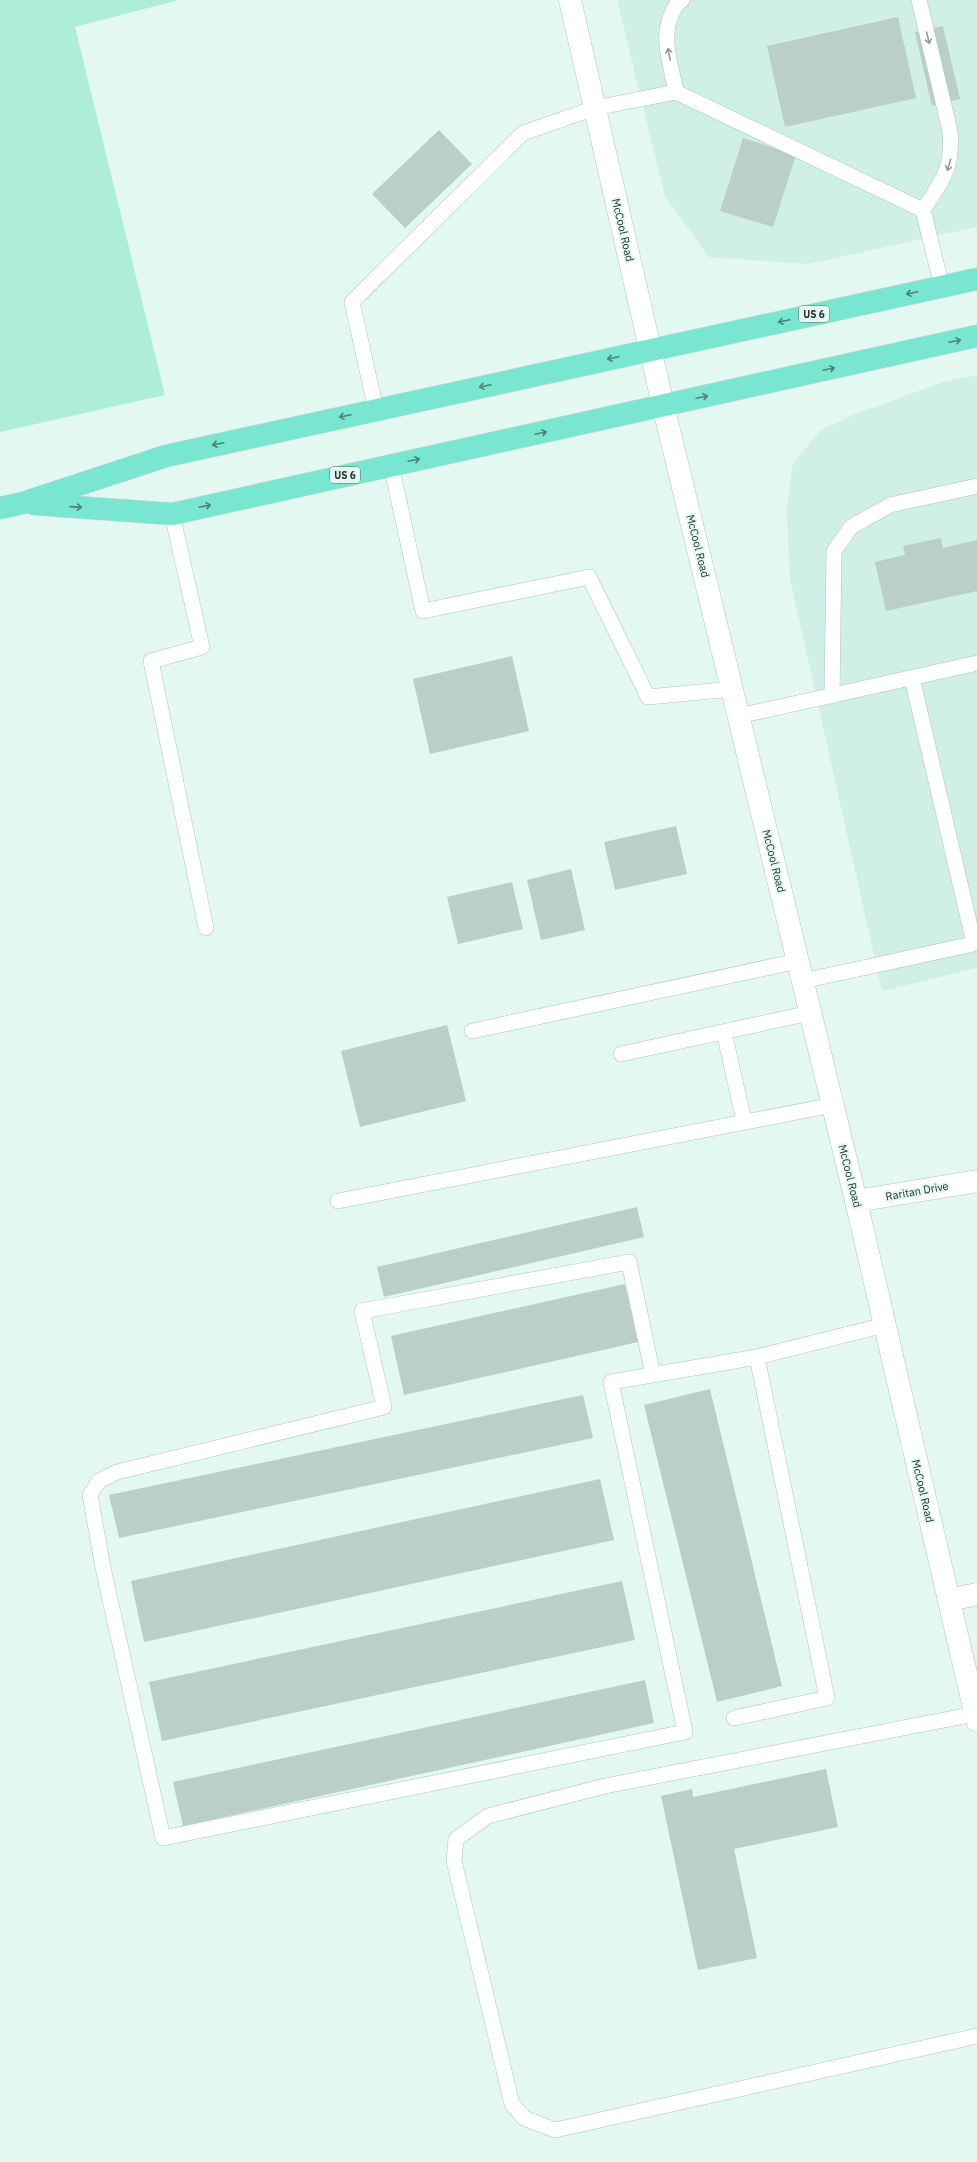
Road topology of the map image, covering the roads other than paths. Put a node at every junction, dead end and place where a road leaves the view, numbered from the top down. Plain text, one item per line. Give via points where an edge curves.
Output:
1 (570, 0) edge
2 (682, 0) edge
3 (919, 0) edge
4 (676, 92) junction
5 (595, 108) junction
6 (923, 210) junction
7 (977, 279) edge
8 (942, 287) junction
9 (977, 336) edge
10 (651, 350) junction
11 (663, 405) junction
12 (376, 410) junction
13 (391, 465) junction
14 (977, 486) edge
15 (23, 503) junction
16 (0, 508) edge
17 (172, 514) junction
18 (977, 663) edge
19 (912, 678) junction
20 (732, 689) junction
21 (832, 696) junction
22 (739, 716) junction
23 (206, 928) dead end
24 (976, 943) edge
25 (800, 971) junction
26 (810, 1013) junction
27 (472, 1031) dead end
28 (724, 1032) junction
29 (621, 1054) dead end
30 (832, 1105) junction
31 (744, 1121) junction
32 (977, 1181) edge
33 (338, 1201) dead end
34 (856, 1201) junction
35 (884, 1324) junction
36 (757, 1357) junction
37 (653, 1375) junction
38 (977, 1594) edge
39 (949, 1600) junction
40 (734, 1718) dead end
41 (976, 1718) edge
42 (977, 2036) edge

1 - 5 street, McCool Road
4 -> 2 lane via 665,35 668,20 678,2
3 -> 6 lane via 950,132 952,153 946,175
4 - 5 lane
4 - 6 lane
5 - 10 street, McCool Road
5 - 12 lane via 523,133 352,302
6 - 8 lane
7 - 8 main road, US 6
8 -> 10 main road, US 6
11 -> 9 main road, US 6
10 - 11 street, McCool Road
10 -> 12 main road, US 6
13 -> 11 main road, US 6
11 - 20 street, McCool Road
12 -> 15 main road, US 6 via 166,456
17 -> 13 main road, US 6
13 - 20 lane via 423,611 589,577 648,697
14 - 21 lane via 890,505 851,527 834,551
15 - 16 main road, US 6
15 -> 17 main road, US 6
17 - 23 lane via 202,647 151,661
18 - 19 lane
19 - 21 lane
19 - 24 lane
20 - 22 street, McCool Road
21 - 22 lane
22 - 25 street, McCool Road
24 - 25 lane
25 - 26 street, McCool Road
25 - 27 lane
26 - 28 lane
26 - 30 street, McCool Road
28 - 29 lane
28 - 31 lane
30 - 31 lane
30 - 34 street, McCool Road
31 - 33 lane
32 - 34 street, Raritan Drive
34 - 35 street, McCool Road
35 - 36 lane
35 - 39 street, McCool Road
36 - 37 lane
36 - 40 lane via 827,1698
37 - 37 lane via 612,1382 686,1732 163,1838 103,1568 90,1495 99,1481 117,1472 384,1407 362,1311 629,1262
38 - 39 street
39 - 41 street, McCool Road
41 - 42 lane via 605,1786 488,1816 456,1839 454,1861 512,2104 524,2118 554,2130

